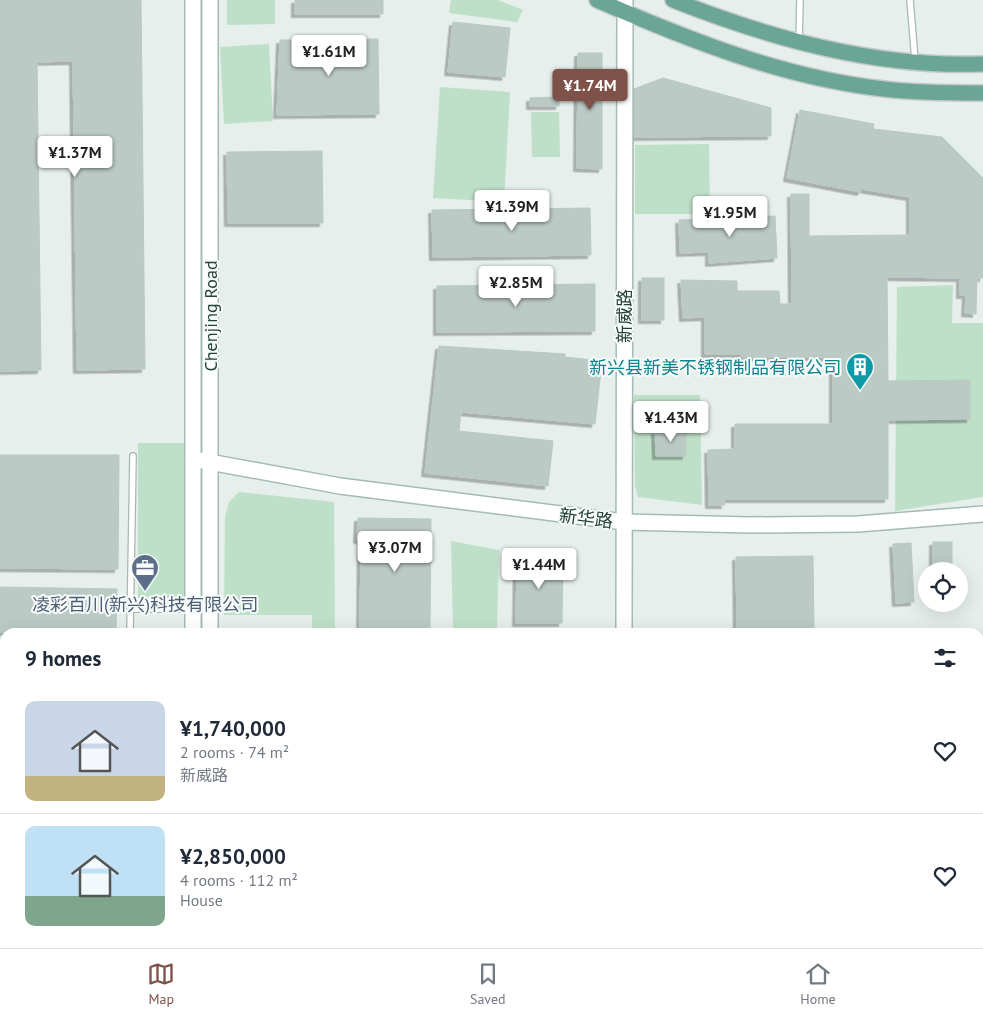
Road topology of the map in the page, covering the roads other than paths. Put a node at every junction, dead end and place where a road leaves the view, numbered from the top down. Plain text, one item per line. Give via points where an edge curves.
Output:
1 (193, 0) edge
2 (210, 0) edge
3 (597, 0) edge
4 (673, 0) edge
5 (800, 0) edge
6 (910, 0) edge
7 (625, 6) edge
8 (799, 43) junction
9 (915, 64) junction
10 (983, 64) edge
11 (983, 93) edge
12 (133, 456) dead end
13 (193, 459) junction
14 (210, 463) junction
15 (983, 514) edge
16 (624, 522) junction
17 (130, 610) junction
18 (193, 610) junction
19 (130, 628) edge
20 (193, 628) edge
21 (210, 628) edge
22 (624, 628) edge

1 - 13 street, Chenjing Road
2 - 14 street, Chenjing Road
3 - 7 main road
4 - 8 main road
5 - 8 lane
6 - 9 lane
7 - 11 main road via 717,49 785,70 883,89
7 - 16 street, 新威路
8 - 9 main road
9 - 10 main road
12 - 17 lane
13 - 14 street, 新华路
13 - 18 street, Chenjing Road
14 - 16 street, 新华路 via 340,486
14 - 21 street, Chenjing Road
15 - 16 street, 新华路 via 858,524
16 - 22 street, 新威路
17 - 18 lane
17 - 19 lane
18 - 20 street, Chenjing Road

